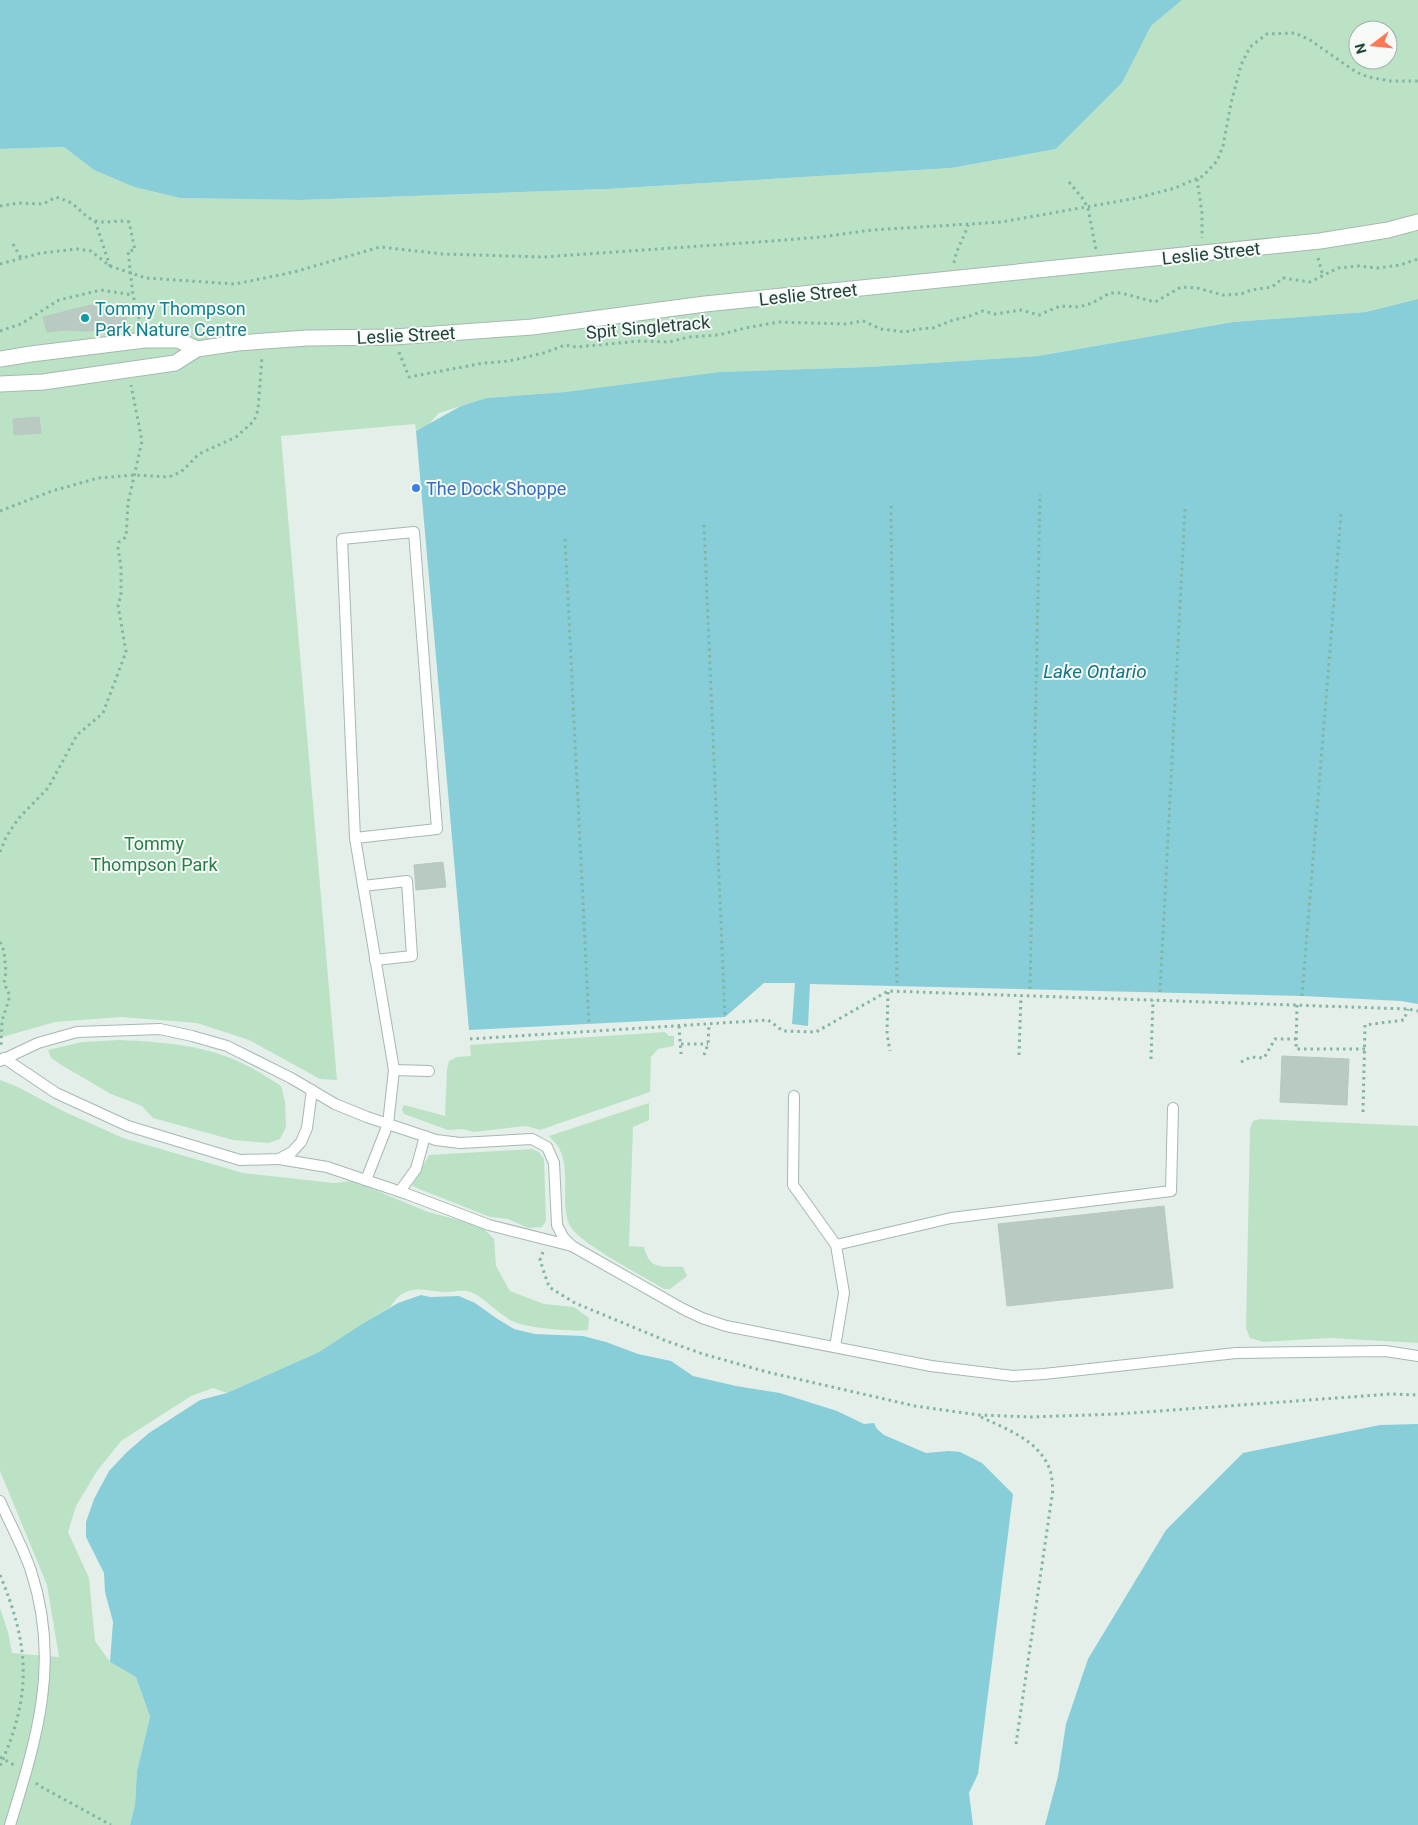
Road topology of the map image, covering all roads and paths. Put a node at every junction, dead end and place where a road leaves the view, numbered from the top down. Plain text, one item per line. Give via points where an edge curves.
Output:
1 (1418, 81) edge
2 (1197, 179) junction
3 (1068, 182) dead end
4 (0, 206) edge
5 (1088, 208) junction
6 (96, 221) junction
7 (1418, 222) edge
8 (968, 224) junction
9 (13, 244) dead end
10 (1201, 254) junction
11 (21, 258) junction
12 (1418, 260) edge
13 (0, 264) edge
14 (1100, 265) junction
15 (110, 266) junction
16 (131, 272) junction
17 (954, 278) junction
18 (133, 295) junction
19 (0, 331) edge
20 (394, 337) junction
21 (144, 340) junction
22 (263, 341) junction
23 (197, 349) junction
24 (0, 359) edge
25 (128, 369) junction
26 (0, 384) edge
27 (134, 475) junction
28 (1040, 494) dead end
29 (891, 506) dead end
30 (1185, 509) dead end
31 (0, 510) edge
32 (1341, 514) dead end
33 (704, 525) dead end
34 (565, 539) dead end
35 (355, 838) junction
36 (0, 852) edge
37 (363, 886) junction
38 (0, 942) edge
39 (375, 960) junction
40 (897, 986) dead end
41 (1030, 989) dead end
42 (888, 991) junction
43 (1160, 992) dead end
44 (1021, 996) junction
45 (1302, 996) dead end
46 (1153, 1000) junction
47 (1297, 1005) junction
48 (1408, 1009) junction
49 (1418, 1011) edge
50 (725, 1017) dead end
51 (588, 1023) dead end
52 (709, 1024) junction
53 (679, 1026) junction
54 (470, 1039) dead end
55 (1296, 1039) junction
56 (681, 1044) junction
57 (708, 1044) junction
58 (1365, 1049) junction
59 (890, 1051) dead end
60 (681, 1054) dead end
61 (704, 1055) dead end
62 (1019, 1055) dead end
63 (2, 1058) edge
64 (1151, 1059) dead end
65 (1241, 1062) dead end
66 (394, 1070) junction
67 (429, 1071) dead end
68 (312, 1090) junction
69 (794, 1096) dead end
70 (1173, 1108) dead end
71 (1363, 1112) dead end
72 (388, 1124) junction
73 (425, 1136) junction
74 (279, 1159) junction
75 (366, 1180) junction
76 (400, 1191) junction
77 (836, 1245) junction
78 (572, 1246) junction
79 (835, 1347) junction
80 (1418, 1356) edge
81 (979, 1416) dead end
82 (0, 1501) edge
83 (0, 1575) edge
84 (1016, 1744) dead end
85 (1, 1759) edge
86 (0, 1766) edge
87 (27, 1771) junction
88 (111, 1824) edge
89 (10, 1825) edge

1 - 2 path via 1368,77 1295,33 1266,34 1250,47 1241,65 1217,161
2 - 5 path via 1164,191
2 - 10 path via 1202,213
3 - 5 path
4 - 6 path via 44,204 56,197 69,201
5 - 8 path
5 - 14 path
6 - 15 path
6 - 16 path via 129,222 135,250 128,251
7 - 10 street, Leslie Street via 1320,242
8 - 16 path via 544,257 443,254 380,247 282,275 235,284 158,280
8 - 17 path via 956,253
9 - 11 path
10 - 14 street, Leslie Street
11 - 13 path
11 - 15 path via 81,249 91,251
12 - 20 path, Spit Singletrack via 1377,268 1338,268 1310,282 1283,278 1272,287 1242,294 1223,295 1181,287 1155,302 1110,293 1092,303 1079,307 1060,306 1039,315 1021,310 995,314 983,310 933,328 905,332 881,329 864,321 845,324 779,322 670,342 640,341 576,347 565,344 544,353 509,361 408,377
14 - 17 street, Leslie Street
15 - 16 path
16 - 18 path
17 - 20 street, Leslie Street via 705,304 532,327
18 - 19 path via 100,290 59,300 21,324
18 - 21 path
20 - 22 street, Leslie Street
21 - 23 street, Leslie Street via 178,340
21 - 24 street, Leslie Street
22 - 23 street, Leslie Street
22 - 27 path via 258,410 254,421 236,437 199,454 181,472 169,477
23 - 25 street, Leslie Street via 175,363
25 - 26 street, Leslie Street via 43,382
25 - 27 path via 142,441
27 - 31 path via 98,478
27 - 36 path via 126,537 119,542 118,550 121,566 118,605 126,652 103,713 77,735 48,788 18,818
28 - 41 path
29 - 40 path
30 - 43 path
32 - 45 path
33 - 50 path
34 - 51 path
35 - 35 lane via 342,539 414,532 437,829
35 - 37 lane
37 - 39 lane
37 - 39 lane via 406,881 412,956
38 - 63 path via 4,951 4,983 10,996 2,1021
39 - 66 lane
42 - 44 path
42 - 52 path via 816,1032 783,1032 768,1020
42 - 59 path
44 - 46 path
44 - 62 path
46 - 47 path
46 - 64 path
47 - 48 path
47 - 55 path
48 - 49 path
48 - 58 path via 1404,1020 1365,1026
52 - 53 path
52 - 57 path
53 - 54 path
53 - 56 path
55 - 58 path via 1296,1049
55 - 65 path via 1275,1039 1264,1058 1251,1057
56 - 57 path
56 - 60 path
57 - 61 path
58 - 71 path
63 - 68 lane via 77,1032 160,1029 227,1046
63 - 74 lane via 56,1093 128,1126 240,1160
66 - 67 lane
66 - 72 lane
68 - 72 lane via 335,1104
68 - 74 lane via 302,1142
69 - 77 lane via 793,1186
70 - 77 lane via 1171,1190 951,1218
72 - 73 lane
72 - 75 lane
73 - 76 lane via 416,1169
73 - 78 lane via 460,1143 532,1139 547,1147 554,1162 557,1225
74 - 75 lane via 327,1168
75 - 76 lane
76 - 78 lane via 489,1225
77 - 79 lane via 844,1293
78 - 79 lane via 702,1318 726,1326
79 - 80 lane via 930,1366 1013,1376 1236,1354 1384,1351
81 - 84 path via 1028,1440 1041,1453 1050,1470 1053,1489
82 - 87 lane via 30,1569 45,1637 43,1700
83 - 85 path via 13,1607 24,1659 16,1726
85 - 86 path
85 - 87 path
87 - 88 path via 38,1785
87 - 89 lane

